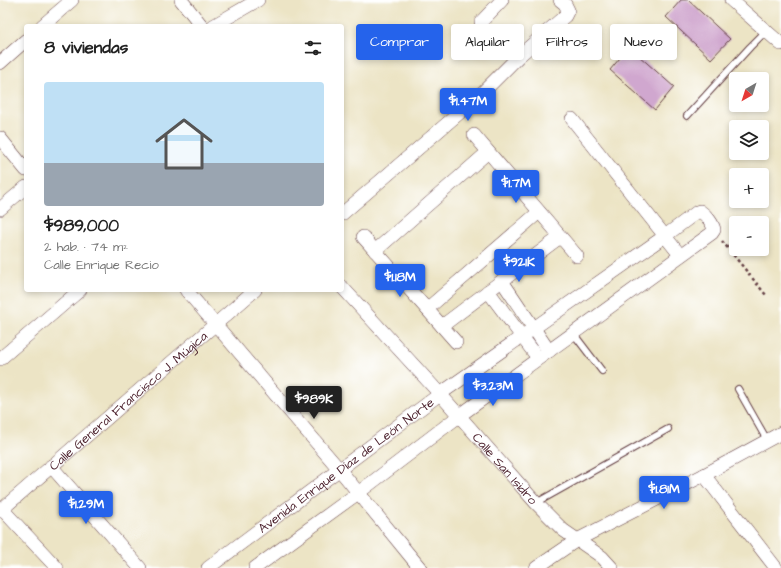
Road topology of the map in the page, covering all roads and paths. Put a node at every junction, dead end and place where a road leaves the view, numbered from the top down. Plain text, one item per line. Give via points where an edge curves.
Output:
1 (72, 0) edge
2 (181, 0) edge
3 (258, 0) edge
4 (502, 0) edge
5 (560, 0) edge
6 (731, 0) edge
7 (481, 22) dead end
8 (44, 24) edge
9 (200, 24) edge
10 (216, 24) edge
11 (766, 31) junction
12 (24, 42) edge
13 (781, 44) edge
14 (0, 63) edge
15 (687, 116) dead end
16 (572, 119) dead end
17 (474, 135) dead end
18 (0, 138) edge
19 (488, 152) junction
20 (24, 168) edge
21 (24, 189) edge
22 (0, 209) edge
23 (344, 212) edge
24 (539, 212) junction
25 (714, 230) junction
26 (665, 236) junction
27 (362, 237) dead end
28 (560, 237) junction
29 (375, 251) junction
30 (680, 255) junction
31 (577, 256) dead end
32 (502, 281) junction
33 (344, 289) edge
34 (488, 291) junction
35 (78, 292) edge
36 (188, 292) edge
37 (253, 292) edge
38 (766, 295) dead end
39 (427, 309) junction
40 (216, 324) junction
41 (442, 326) junction
42 (533, 328) junction
43 (573, 333) junction
44 (522, 336) junction
45 (456, 342) dead end
46 (543, 355) junction
47 (0, 359) edge
48 (602, 371) dead end
49 (738, 389) dead end
50 (440, 394) junction
51 (459, 416) junction
52 (668, 429) dead end
53 (781, 433) edge
54 (767, 440) junction
55 (51, 466) junction
56 (339, 469) junction
57 (704, 475) junction
58 (358, 493) junction
59 (536, 503) junction
60 (1, 510) edge
61 (577, 540) junction
62 (57, 568) edge
63 (140, 568) edge
64 (208, 568) edge
65 (255, 568) edge
66 (420, 568) edge
67 (536, 568) edge
68 (612, 568) edge
69 (776, 568) edge

1 - 8 street
2 - 9 street
3 - 10 street
4 - 7 street
5 - 23 street via 568,10 565,16 519,56 479,96
6 - 11 street
11 - 13 street
11 - 15 lane
12 - 14 street
16 - 26 street
17 - 19 street
18 - 20 street
19 - 24 street
19 - 29 street
21 - 22 street
24 - 28 street
24 - 39 street
25 - 26 street, Avenida Enrique Díaz de León Norte via 700,211
25 - 30 street
25 - 38 path
26 - 30 street
26 - 42 street, Avenida Enrique Díaz de León Norte
27 - 29 street
28 - 31 street
28 - 32 street
29 - 39 street
30 - 43 street
32 - 34 street
32 - 42 street
33 - 50 street, Calle San Isidro
34 - 41 street
34 - 44 street
35 - 47 street
36 - 40 street
37 - 40 street, Calle General Francisco J. Múgica
39 - 41 street
40 - 55 street, Calle General Francisco J. Múgica
40 - 56 street
41 - 45 street
42 - 44 street, Avenida Enrique Díaz de León Norte
42 - 46 street
43 - 46 street
43 - 48 lane
44 - 46 street
44 - 50 street, Avenida Enrique Díaz de León Norte
46 - 51 street
49 - 54 lane
50 - 51 street, Calle San Isidro
50 - 56 street, Avenida Enrique Díaz de León Norte
51 - 58 street
51 - 59 street, Calle San Isidro
52 - 59 lane
53 - 54 street
54 - 57 street
55 - 60 street, Calle General Francisco J. Múgica
55 - 63 street
56 - 58 street
56 - 64 street, Avenida Enrique Díaz de León Norte
57 - 61 street
57 - 69 street
58 - 65 street
58 - 66 street
59 - 61 street, Calle San Isidro via 554,522
60 - 62 street
61 - 67 street
61 - 68 street, Calle San Isidro via 602,557

